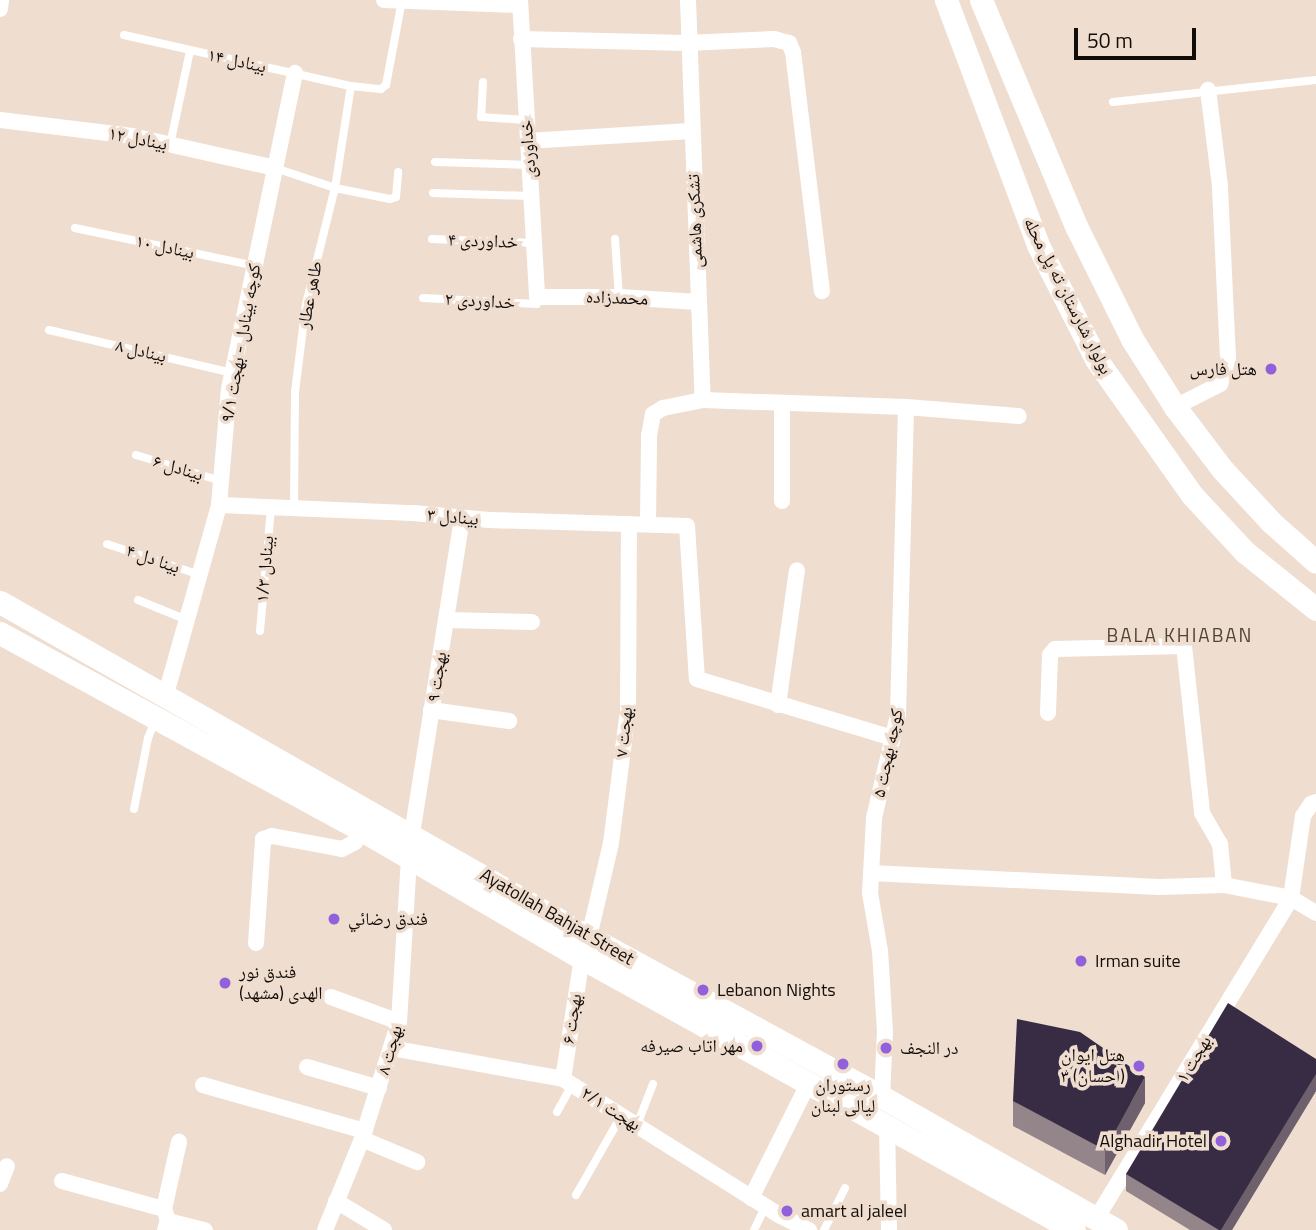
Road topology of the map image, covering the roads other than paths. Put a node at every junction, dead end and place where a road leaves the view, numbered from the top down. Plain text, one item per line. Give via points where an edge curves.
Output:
1 (1, 0) edge
2 (384, 0) edge
3 (688, 0) edge
4 (946, 0) edge
5 (981, 0) edge
6 (402, 1) edge
7 (520, 2) edge
8 (0, 9) edge
9 (124, 35) dead end
10 (521, 39) junction
11 (687, 43) junction
12 (190, 51) junction
13 (295, 73) junction
14 (1316, 80) edge
15 (483, 82) dead end
16 (351, 86) junction
17 (1208, 90) junction
18 (1113, 102) dead end
19 (0, 120) edge
20 (526, 120) junction
21 (691, 131) junction
22 (527, 141) junction
23 (170, 145) junction
24 (435, 162) dead end
25 (529, 165) junction
26 (275, 168) junction
27 (398, 172) dead end
28 (335, 188) junction
29 (433, 193) dead end
30 (531, 196) junction
31 (75, 228) dead end
32 (432, 239) dead end
33 (615, 239) dead end
34 (533, 243) junction
35 (255, 266) junction
36 (822, 291) dead end
37 (619, 297) junction
38 (423, 298) dead end
39 (537, 300) junction
40 (698, 302) junction
41 (49, 330) dead end
42 (232, 373) junction
43 (703, 400) junction
44 (782, 403) junction
45 (906, 407) junction
46 (1175, 407) junction
47 (1019, 416) dead end
48 (136, 455) dead end
49 (221, 481) junction
50 (782, 501) dead end
51 (219, 505) junction
52 (271, 507) junction
53 (294, 508) junction
54 (462, 519) junction
55 (648, 523) junction
56 (629, 524) junction
57 (107, 544) dead end
58 (1316, 562) edge
59 (797, 570) dead end
60 (200, 575) junction
61 (138, 600) dead end
62 (0, 602) edge
63 (1316, 609) edge
64 (187, 620) junction
65 (446, 620) junction
66 (531, 622) dead end
67 (260, 631) dead end
68 (0, 633) edge
69 (166, 694) junction
70 (778, 705) junction
71 (431, 710) junction
72 (1048, 713) dead end
73 (157, 718) junction
74 (509, 721) dead end
75 (892, 738) junction
76 (1316, 802) edge
77 (134, 809) dead end
78 (360, 830) junction
79 (412, 834) junction
80 (409, 859) junction
81 (871, 873) junction
82 (1223, 885) junction
83 (1291, 898) junction
84 (1316, 913) edge
85 (256, 943) dead end
86 (586, 948) junction
87 (331, 997) dead end
88 (400, 1022) junction
89 (391, 1048) junction
90 (307, 1067) dead end
91 (567, 1082) junction
92 (809, 1082) junction
93 (653, 1084) dead end
94 (203, 1086) dead end
95 (379, 1088) junction
96 (882, 1097) junction
97 (557, 1112) dead end
98 (621, 1116) junction
99 (636, 1125) junction
100 (887, 1125) junction
101 (364, 1135) junction
102 (179, 1142) dead end
103 (417, 1161) dead end
104 (8, 1166) dead end
105 (62, 1181) dead end
106 (0, 1184) edge
107 (845, 1188) dead end
108 (576, 1195) dead end
109 (751, 1198) junction
110 (336, 1202) junction
111 (765, 1207) junction
112 (166, 1220) edge
113 (1106, 1224) edge
114 (205, 1230) edge
115 (325, 1230) edge
116 (384, 1230) edge
117 (754, 1230) edge
118 (808, 1230) edge
119 (824, 1230) edge
120 (889, 1230) edge
121 (1074, 1230) edge

1 - 8 street
2 - 6 street
3 - 11 street, تشکری هاشمی
4 - 63 main road, بولوار شارستان ته پل محله via 1038,245 1096,359 1192,495 1245,552
5 - 46 main road via 1077,228 1132,339
6 - 7 street
6 - 16 lane, بینادل ۱۴ via 385,89
7 - 10 street, خداوردی
9 - 12 lane, بینادل ۱۴
10 - 11 street
10 - 20 street, خداوردی
11 - 21 street, تشکری هاشمی
11 - 36 street via 774,39 789,43
12 - 13 lane, بینادل ۱۴
12 - 23 lane
13 - 16 lane, بینادل ۱۴
13 - 26 street, کوچه بینادل - بهجت ۹/۱
14 - 17 lane
15 - 20 lane via 481,117
16 - 28 lane, طاهر عطار
17 - 18 lane
17 - 46 street via 1220,186 1228,358 1220,384
19 - 23 street, بینادل ۱۲
20 - 22 street, خداوردی
21 - 22 street
21 - 40 street, تشکری هاشمی
22 - 25 street, خداوردی
23 - 26 street, بینادل ۱۲
24 - 25 lane
25 - 30 street, خداوردی
26 - 28 lane
26 - 35 street, کوچه بینادل - بهجت ۹/۱
27 - 28 lane via 393,199
28 - 53 lane, طاهر عطار via 306,304 295,392
29 - 30 lane
30 - 34 street, خداوردی
31 - 35 lane, بینادل ۱۰
32 - 34 lane, خداوردی ۴
33 - 37 lane
34 - 39 street, خداوردی
35 - 42 street, کوچه بینادل - بهجت ۹/۱
37 - 39 street, محمدزاده
37 - 40 street, محمدزاده
38 - 39 lane, خداوردی ۲
40 - 43 street, تشکری هاشمی
41 - 42 lane, بینادل ۸
42 - 49 street, کوچه بینادل - بهجت ۹/۱
43 - 44 street
43 - 55 street via 653,414
44 - 45 street
44 - 50 street
45 - 47 street
45 - 75 street, کوچه بهجت ۵ via 898,704
46 - 58 main road via 1222,470
48 - 49 lane, بینادل ۶
49 - 51 street, کوچه بینادل - بهجت ۹/۱
51 - 52 street, بینادل ۳
51 - 60 street, کوچه بینادل - بهجت ۹/۱
52 - 53 street, بینادل ۳
52 - 67 lane, بینادل ۱/۳
53 - 54 street, بینادل ۳
54 - 56 street, بینادل ۳
54 - 65 street, بهجت ۹
55 - 56 street, بینادل ۳
55 - 70 street, بینادل ۳ via 687,526 697,679
56 - 86 street, بهجت ۷ via 628,710 611,843
57 - 60 lane, بینا دل ۴
59 - 70 street
60 - 64 street, کوچه بینادل - بهجت ۹/۱
61 - 64 lane
62 - 69 main road, Ayatollah Bahjat Street
64 - 69 street, کوچه بینادل - بهجت ۹/۱
65 - 66 street
65 - 71 street, بهجت ۹
68 - 73 main road, Ayatollah Bahjat Street
69 - 79 main road, Ayatollah Bahjat Street
70 - 75 street
71 - 74 street
71 - 79 street, بهجت ۹
72 - 82 street via 1050,655 1055,649 1184,646 1202,813 1220,844
73 - 77 lane via 148,738
73 - 78 main road, Ayatollah Bahjat Street
75 - 81 street, کوچه بهجت ۵ via 874,818
76 - 83 street via 1303,816
78 - 80 main road, Ayatollah Bahjat Street
78 - 85 street via 355,842 342,849 272,836 263,839
79 - 86 main road, Ayatollah Bahjat Street
80 - 86 main road, Ayatollah Bahjat Street
80 - 88 street, بهجت ۸
81 - 82 street via 1159,887
81 - 96 street, کوچه بهجت ۵ via 885,1032
82 - 83 street
83 - 84 street
83 - 113 street, بهجت ۱
86 - 91 street, بهجت ۶
86 - 92 main road, Ayatollah Bahjat Street
86 - 96 main road, Ayatollah Bahjat Street
87 - 88 street
88 - 89 street, بهجت ۸
89 - 91 street, بهجت ۲/۱
89 - 95 street, بهجت ۸
90 - 95 street
91 - 97 lane
91 - 98 street, بهجت ۲/۱
92 - 100 main road, Ayatollah Bahjat Street
92 - 109 street
93 - 99 lane
94 - 101 street
95 - 101 street, بهجت ۸
96 - 113 main road, Ayatollah Bahjat Street
98 - 99 street, بهجت ۲/۱
98 - 108 lane
99 - 109 street, بهجت ۲/۱
100 - 120 street
100 - 121 main road, Ayatollah Bahjat Street
101 - 103 street
101 - 110 street, بهجت ۸
102 - 112 street
104 - 106 street
105 - 112 street
107 - 119 lane
109 - 111 street, بهجت ۲/۱
110 - 115 street, بهجت ۸
110 - 116 street
111 - 117 lane
111 - 118 street, بهجت ۲/۱
112 - 114 street

